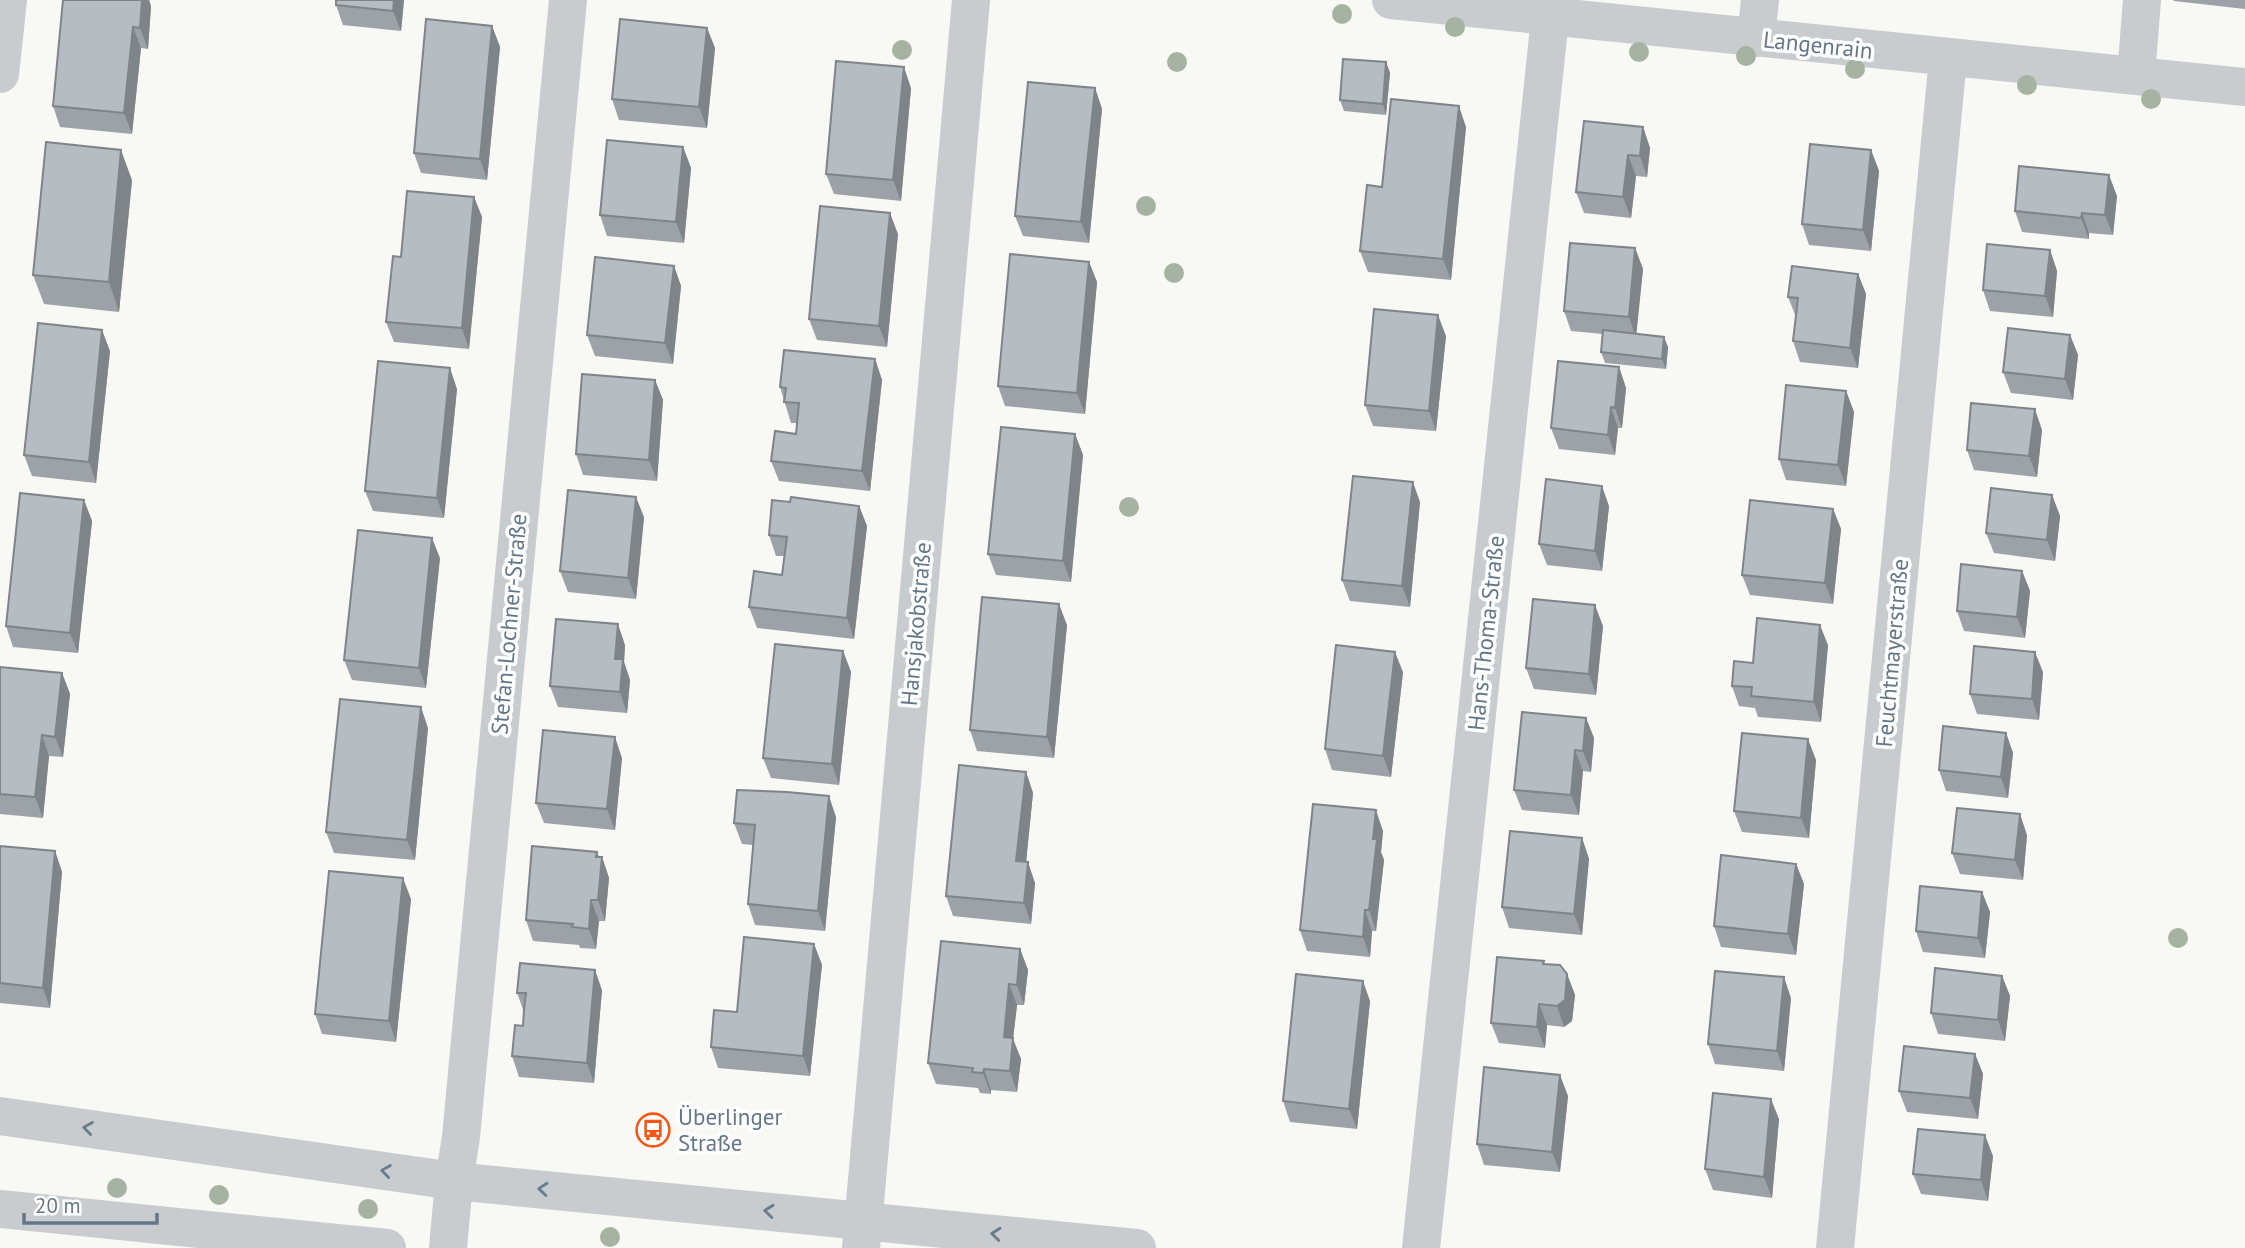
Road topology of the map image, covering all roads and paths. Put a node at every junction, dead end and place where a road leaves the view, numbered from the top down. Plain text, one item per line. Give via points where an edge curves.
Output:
1 (8, 0) edge
2 (568, 0) edge
3 (971, 0) edge
4 (1391, 0) edge
5 (1760, 0) edge
6 (2142, 0) edge
7 (1550, 18) junction
8 (1756, 38) junction
9 (1948, 58) junction
10 (0, 74) edge
11 (2136, 76) junction
12 (2245, 87) edge
13 (0, 1116) edge
14 (454, 1181) junction
15 (0, 1209) edge
16 (862, 1234) edge
17 (172, 1237) edge
18 (387, 1248) edge
19 (448, 1248) edge
20 (1137, 1248) edge
21 (1421, 1248) edge
22 (1835, 1248) edge

1 - 10 street
2 - 14 street, Stefan-Lochner-Straße
3 - 16 street, Hansjakobstraße
4 - 7 street, Langenrain
5 - 8 street
6 - 11 street
7 - 8 street, Langenrain
7 - 21 street, Hans-Thoma-Straße
8 - 9 street, Langenrain
9 - 11 street, Langenrain
9 - 22 street, Feuchtmayerstraße
11 - 12 street, Langenrain
14 -> 13 street
16 -> 14 street
14 - 19 street, Stefan-Lochner-Straße
15 - 17 street
20 -> 16 street
17 - 18 street

